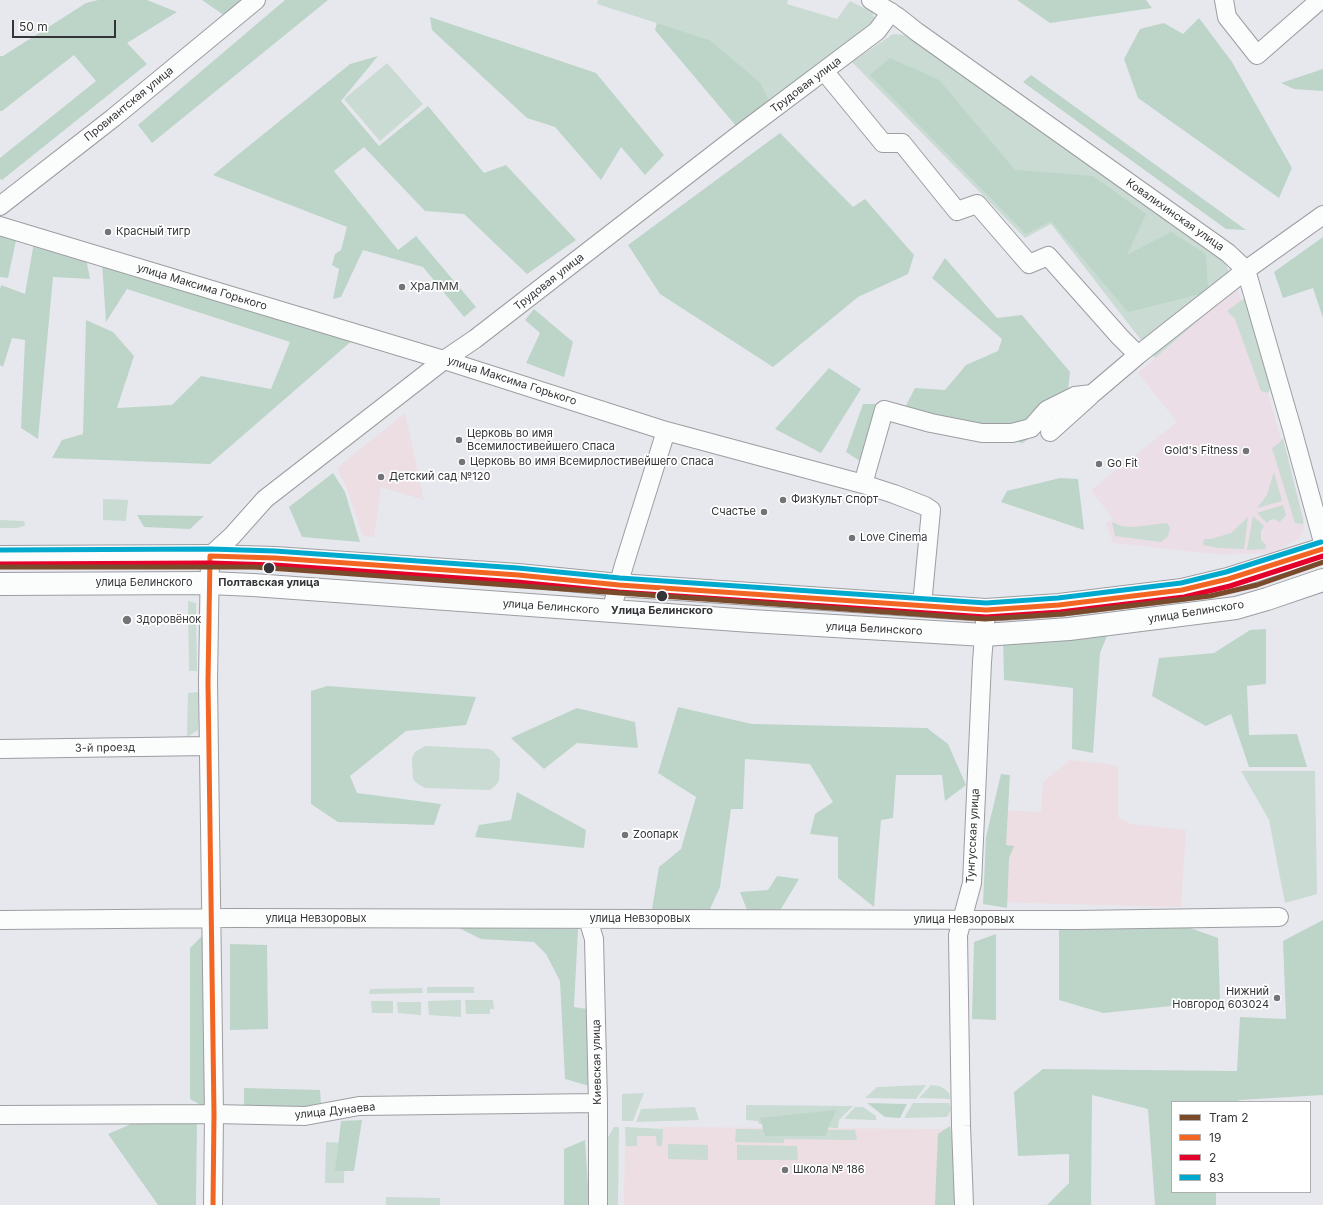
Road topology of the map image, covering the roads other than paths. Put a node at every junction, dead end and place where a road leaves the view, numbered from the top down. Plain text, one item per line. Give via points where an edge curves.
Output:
1 (256, 0) edge
2 (871, 0) edge
3 (1224, 0) edge
4 (1320, 0) edge
5 (891, 12) junction
6 (824, 71) junction
7 (0, 206) edge
8 (1321, 217) edge
9 (0, 226) edge
10 (1246, 270) junction
11 (1138, 355) junction
12 (444, 360) junction
13 (1092, 394) junction
14 (666, 431) junction
15 (1050, 432) dead end
16 (863, 484) junction
17 (1323, 542) edge
18 (1323, 549) edge
19 (210, 556) junction
20 (0, 557) edge
21 (1323, 580) edge
22 (209, 583) junction
23 (0, 584) edge
24 (619, 585) junction
25 (922, 605) junction
26 (986, 610) junction
27 (611, 611) junction
28 (984, 635) junction
29 (209, 746) junction
30 (0, 749) edge
31 (1280, 917) dead end
32 (211, 918) junction
33 (588, 919) junction
34 (962, 919) junction
35 (0, 920) edge
36 (598, 1103) junction
37 (214, 1114) junction
38 (0, 1115) edge
39 (213, 1205) edge
40 (598, 1205) edge
41 (964, 1205) edge

1 - 7 street, Провиантская улица via 113,118
2 - 5 street, Ковалихинская улица
3 - 4 street via 1227,17 1257,55
5 - 6 street, Трудовая улица via 877,31
5 - 10 street, Ковалихинская улица via 1228,253
6 - 11 street via 883,143 902,143 957,212 977,204 1029,264 1048,256
6 - 12 street, Трудовая улица via 475,339
8 - 10 street
9 - 12 street, улица Максима Горького
10 - 11 street
10 - 17 street
11 - 13 street
12 - 14 street, улица Максима Горького
12 - 19 street, Трудовая улица via 265,499
13 - 15 street
13 - 16 street via 1075,396 1047,410 1031,428 1012,433 982,433 884,410
14 - 16 street, улица Максима Горького
14 - 24 street
16 - 25 street, улица Максима Горького via 931,510
18 - 26 main road via 1228,579 1182,590 1059,605
19 - 20 main road
19 - 22 street
19 - 24 main road via 275,558 518,575
21 - 28 main road, улица Белинского via 1236,608 1069,629
22 - 23 main road, улица Белинского
22 - 27 main road, улица Белинского
22 - 29 street
24 - 25 main road
24 - 27 street
25 - 26 main road
26 - 28 street, Тунгусская улица
27 - 28 main road, улица Белинского
28 - 34 street, Тунгусская улица via 972,883
29 - 30 street, 3-й проезд
29 - 32 street
31 - 34 street, улица Невзоровых
32 - 33 street, улица Невзоровых
32 - 35 street, улица Невзоровых
32 - 37 street
33 - 34 street, улица Невзоровых
33 - 36 street, Киевская улица via 594,939
34 - 41 street, Тунгусская улица via 958,935
36 - 37 street, улица Дунаева via 359,1106 305,1116
36 - 40 street, Киевская улица
37 - 38 street, улица Дунаева
37 - 39 street

